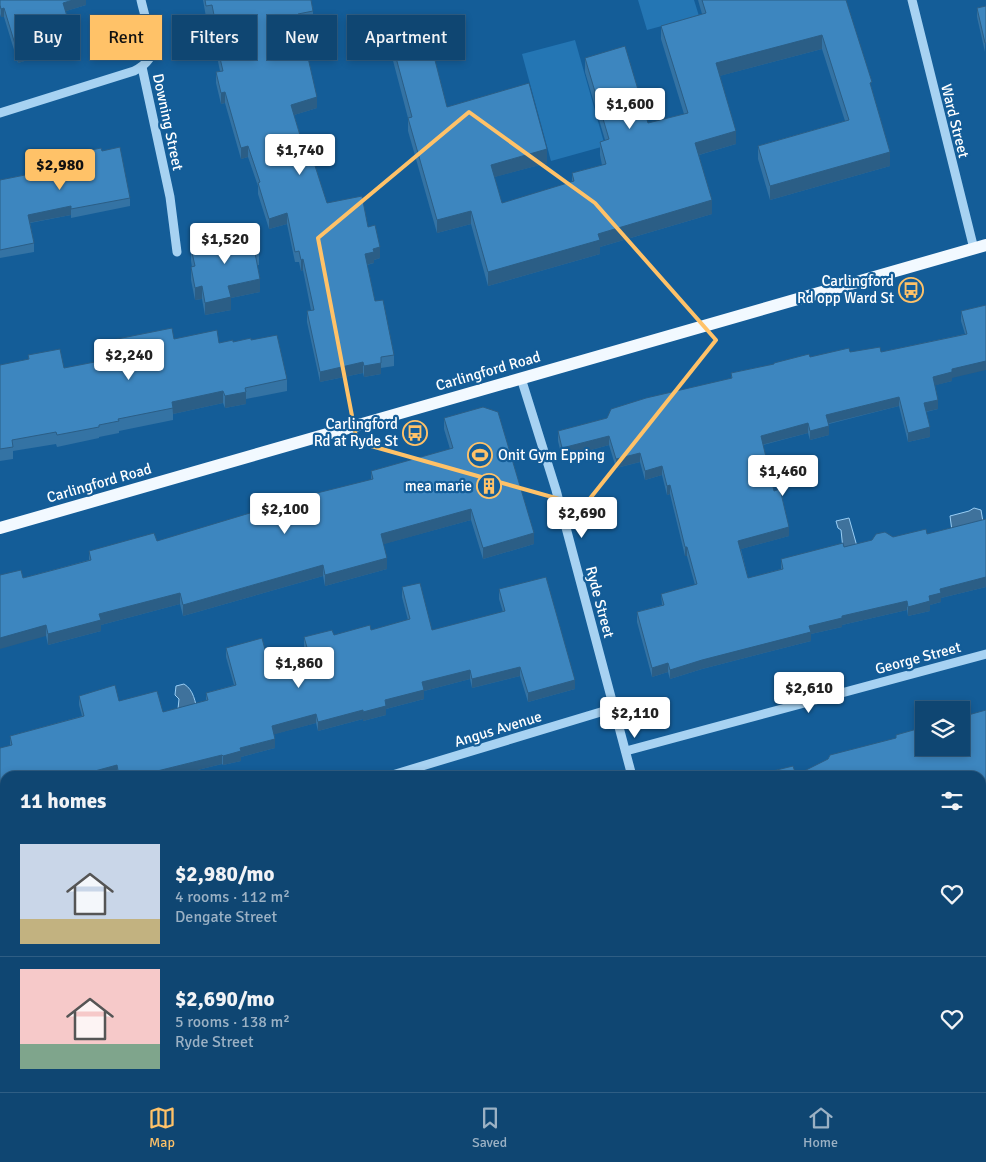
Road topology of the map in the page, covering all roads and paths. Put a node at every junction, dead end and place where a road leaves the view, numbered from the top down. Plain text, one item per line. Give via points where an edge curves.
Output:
1 (141, 0) edge
2 (912, 0) edge
3 (142, 67) junction
4 (0, 113) edge
5 (980, 247) edge
6 (177, 252) dead end
7 (521, 378) junction
8 (0, 528) edge
9 (986, 654) edge
10 (614, 708) junction
11 (626, 751) junction
12 (406, 771) edge
13 (631, 771) edge

1 - 3 street, Downing Street via 151,46 150,58
2 - 5 street, Ward Street
3 - 4 street
3 - 6 street, Downing Street via 170,197
5 - 7 main road, Carlingford Road
7 - 8 main road, Carlingford Road
7 - 10 street, Ryde Street via 556,490
9 - 11 street, George Street
10 - 11 street, Ryde Street
10 - 12 street, Angus Avenue
11 - 13 street, Ryde Street

